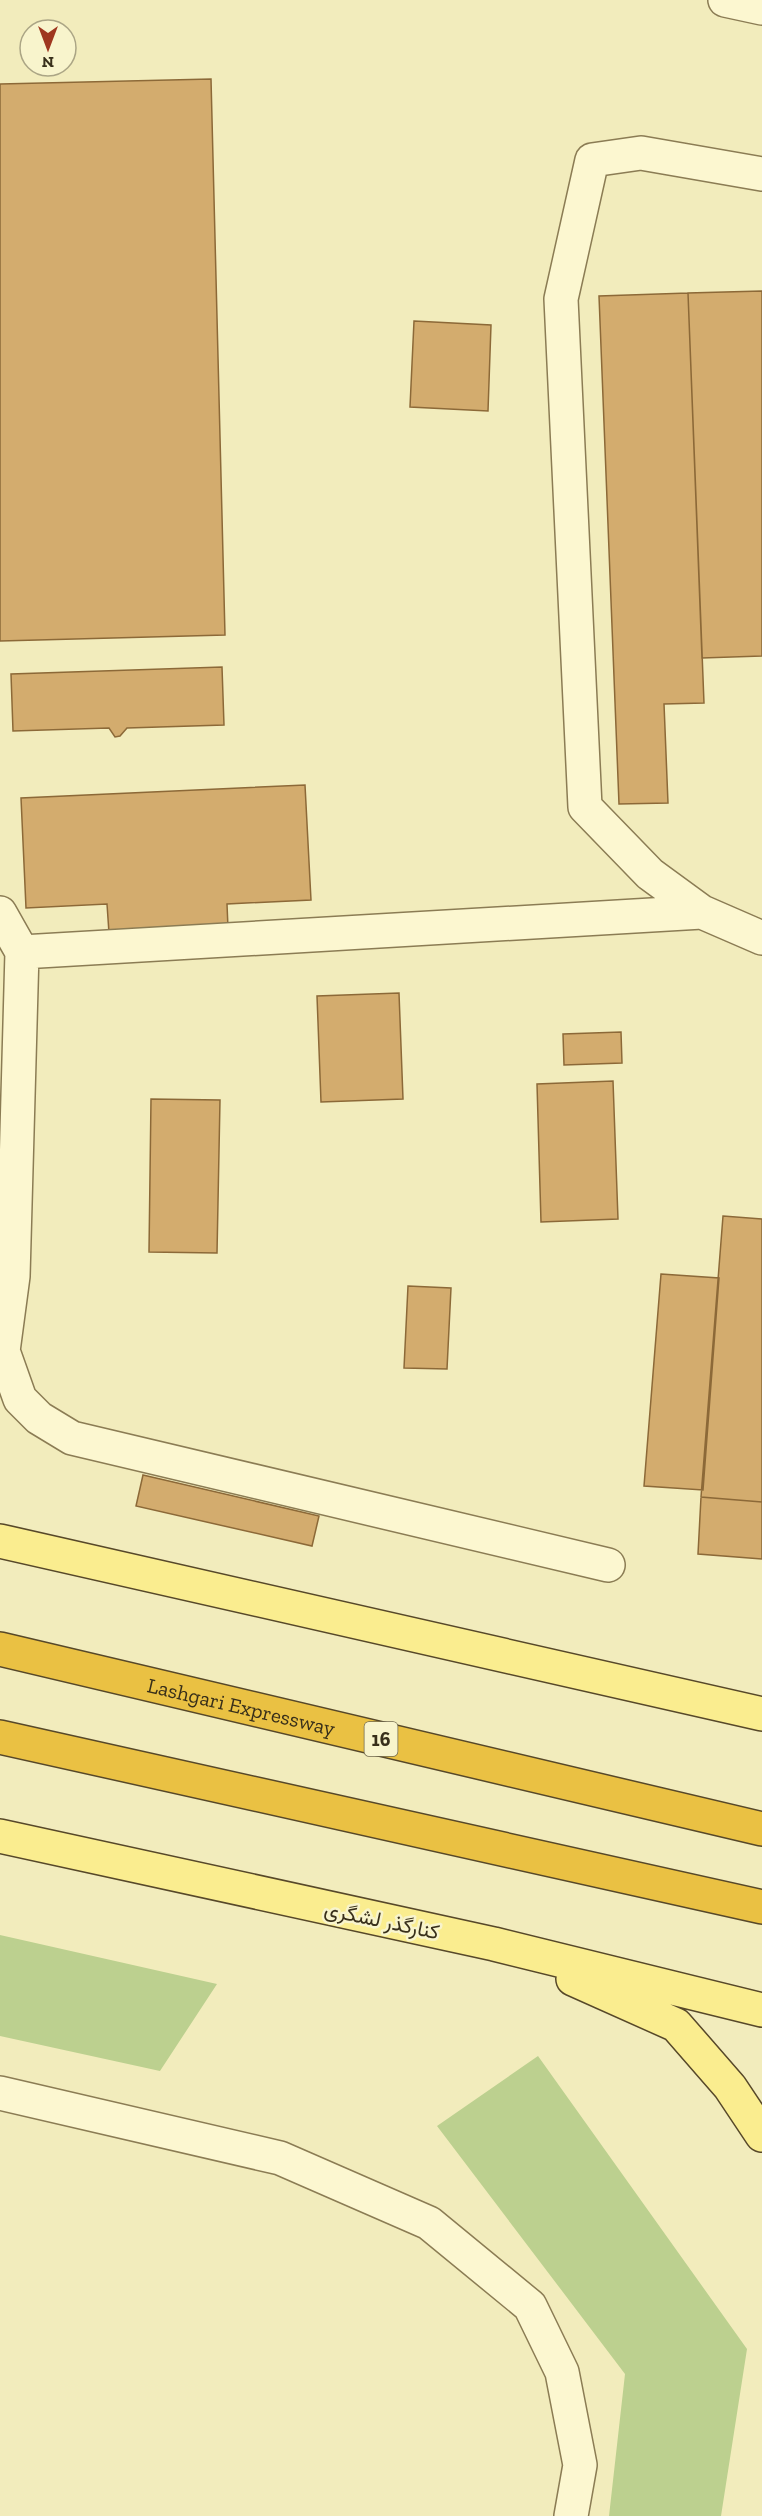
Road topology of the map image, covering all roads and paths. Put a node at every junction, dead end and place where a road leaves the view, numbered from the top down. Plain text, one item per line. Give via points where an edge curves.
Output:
1 (725, 0) edge
2 (762, 9) edge
3 (762, 174) edge
4 (702, 912) junction
5 (0, 913) edge
6 (762, 938) edge
7 (22, 951) junction
8 (2, 1351) edge
9 (0, 1541) edge
10 (608, 1565) dead end
11 (0, 1649) edge
12 (762, 1714) edge
13 (0, 1737) edge
14 (762, 1829) edge
15 (0, 1836) edge
16 (762, 1907) edge
17 (494, 1944) junction
18 (762, 2010) edge
19 (0, 2093) edge
20 (762, 2135) edge
21 (571, 2516) edge

1 - 2 lane
3 - 4 lane via 641,153 592,160 561,298 585,807 650,874
4 - 6 lane
4 - 7 lane
5 - 7 lane
7 - 8 lane via 13,1276
8 - 10 lane via 20,1399 39,1418 72,1438
9 - 12 main road
11 - 14 highway, Lashgari Expressway / 16
13 - 16 highway
15 - 17 main road, کنارگذر لشگری
17 - 18 main road, کنارگذر لشگری
17 - 20 main road via 676,2025 730,2087
19 - 21 lane via 280,2158 429,2223 530,2306 562,2372 580,2465

